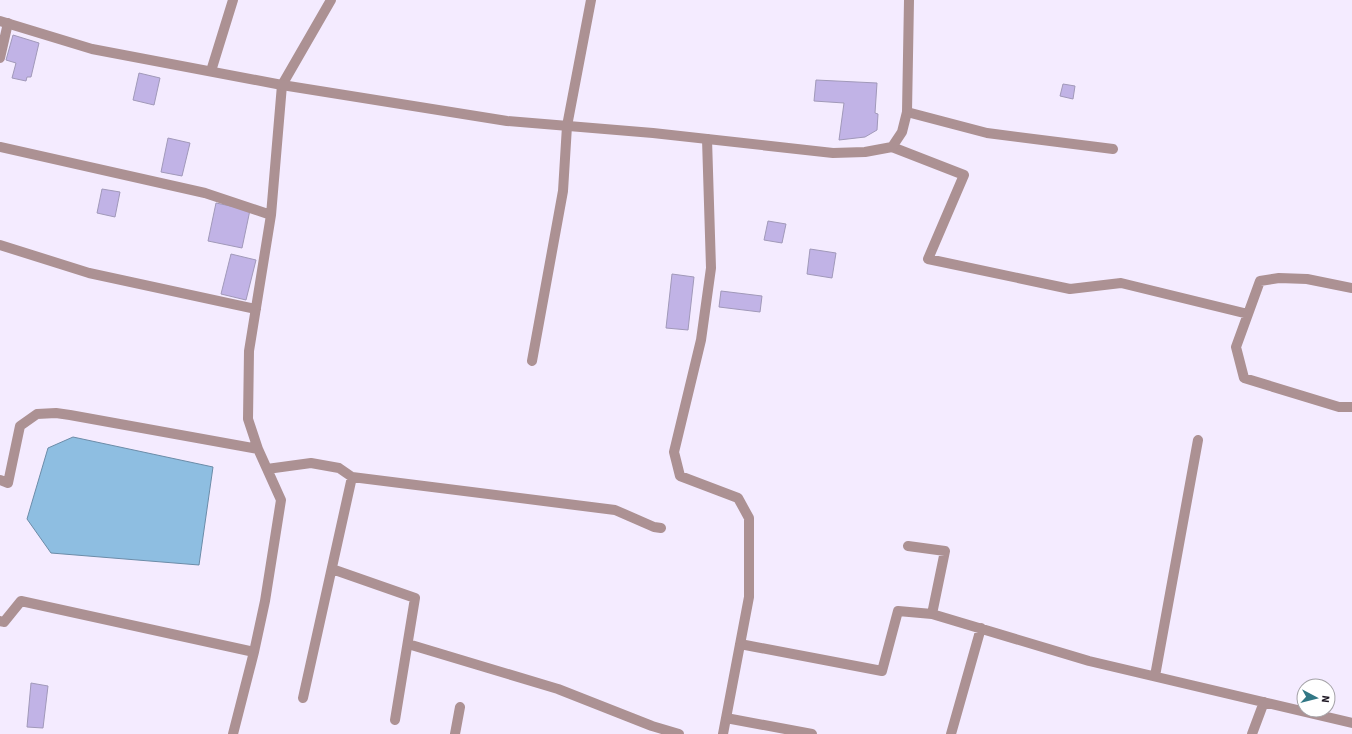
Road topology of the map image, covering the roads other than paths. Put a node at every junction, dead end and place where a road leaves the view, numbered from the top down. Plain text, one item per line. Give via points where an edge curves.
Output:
1 (233, 0) edge
2 (331, 0) edge
3 (591, 0) edge
4 (909, 0) edge
5 (4, 22) edge
6 (0, 58) edge
7 (211, 71) junction
8 (282, 85) junction
9 (907, 112) junction
10 (567, 126) junction
11 (707, 139) junction
12 (0, 147) edge
13 (892, 147) junction
14 (1113, 149) dead end
15 (271, 215) junction
16 (0, 245) edge
17 (1352, 288) edge
18 (256, 309) junction
19 (1248, 314) junction
20 (532, 361) dead end
21 (1352, 407) edge
22 (1198, 440) dead end
23 (258, 449) junction
24 (267, 469) junction
25 (352, 477) junction
26 (0, 480) edge
27 (662, 528) dead end
28 (908, 546) dead end
29 (332, 569) junction
30 (932, 614) junction
31 (0, 621) edge
32 (981, 628) junction
33 (408, 644) junction
34 (740, 644) junction
35 (254, 652) junction
36 (1155, 676) junction
37 (303, 698) dead end
38 (1264, 702) junction
39 (460, 707) dead end
40 (726, 718) junction
41 (395, 720) dead end
42 (1352, 723) edge
43 (233, 734) edge
44 (455, 734) edge
45 (678, 734) edge
46 (723, 734) edge
47 (812, 734) edge
48 (951, 734) edge
49 (1252, 734) edge

1 - 7 street
2 - 8 street
3 - 10 street
4 - 9 street
5 - 6 street
5 - 7 street via 92,49
7 - 8 street
8 - 10 street via 507,121
8 - 15 street
9 - 13 street via 902,132
9 - 14 street via 987,133
10 - 11 street
10 - 20 street via 564,191
11 - 13 street via 834,153 865,152
11 - 34 street via 711,268 701,340 674,452 680,476 738,498 749,518 749,597
12 - 15 street via 205,193
13 - 19 street via 964,175 928,259 1070,289 1121,283
15 - 18 street
16 - 18 street via 89,273
17 - 19 street via 1307,279 1279,278 1260,281
18 - 23 street via 249,351 248,419
19 - 21 street via 1236,346 1244,378 1339,407
22 - 36 street
23 - 24 street
23 - 26 street via 70,415 37,414 20,426 8,482
24 - 25 street via 311,463 339,468
24 - 35 street via 281,500
25 - 27 street via 615,510
25 - 29 street
28 - 30 street via 945,551
29 - 33 street via 416,598
29 - 37 street
30 - 32 street
30 - 34 street via 898,611 882,671
31 - 35 street via 4,622 21,601
32 - 36 street via 1089,661
32 - 48 street
33 - 41 street
33 - 45 street via 558,689
34 - 40 street
35 - 43 street
36 - 38 street
38 - 42 street
38 - 49 street
39 - 44 street
40 - 46 street
40 - 47 street

